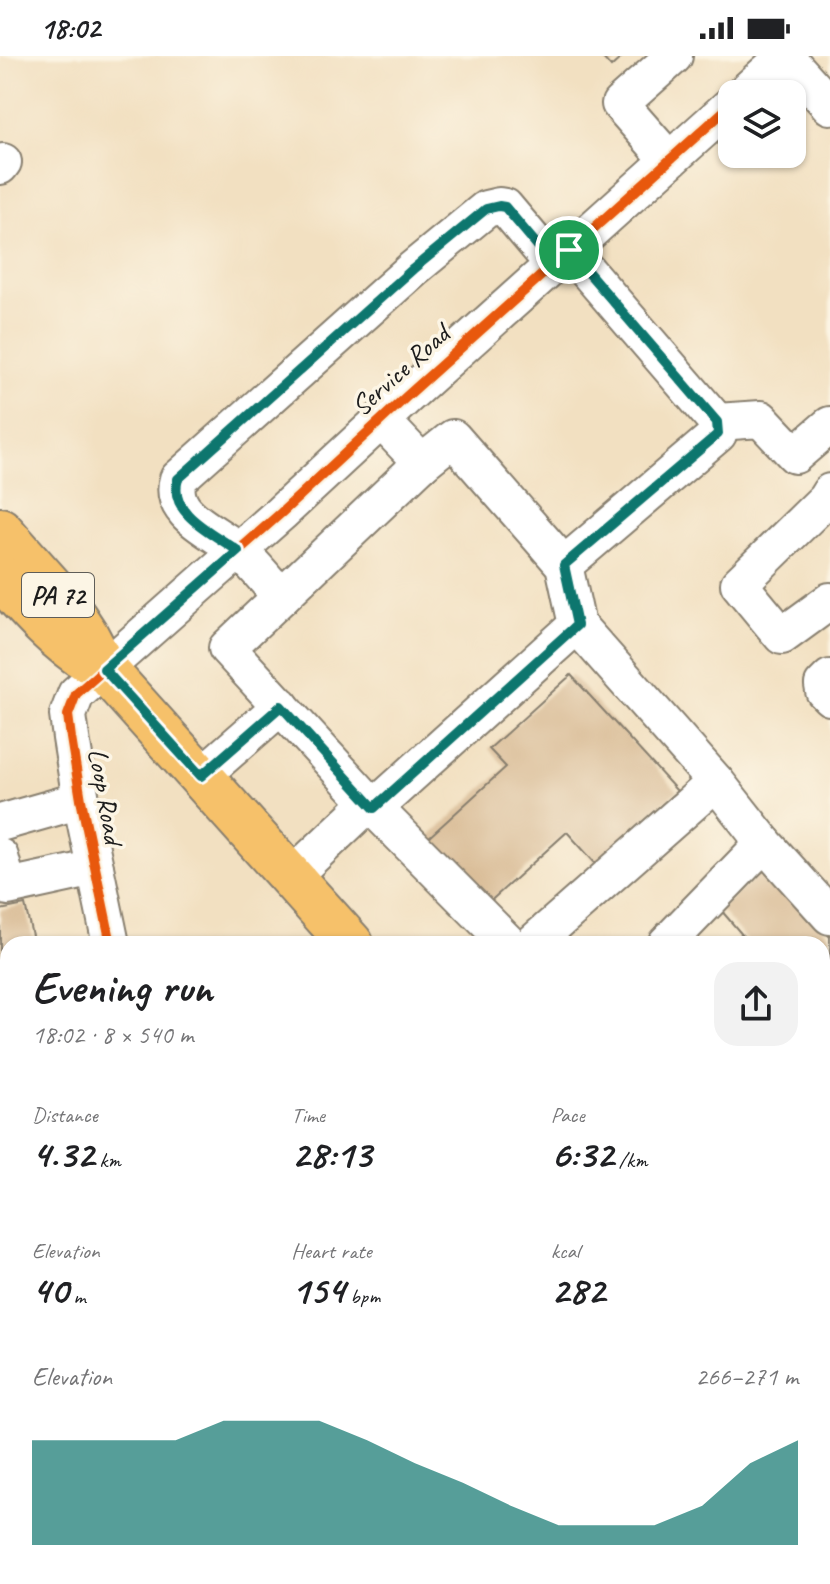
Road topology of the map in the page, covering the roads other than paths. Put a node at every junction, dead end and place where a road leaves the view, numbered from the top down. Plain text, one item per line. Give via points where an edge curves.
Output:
1 (674, 56) edge
2 (755, 78) edge
3 (830, 106) edge
4 (669, 160) junction
5 (561, 257) junction
6 (381, 420) junction
7 (717, 422) junction
8 (830, 425) edge
9 (422, 463) junction
10 (830, 492) edge
11 (0, 530) edge
12 (238, 551) junction
13 (564, 565) junction
14 (0, 577) edge
15 (281, 597) junction
16 (830, 601) edge
17 (577, 625) junction
18 (104, 669) junction
19 (830, 678) edge
20 (830, 697) edge
21 (281, 706) junction
22 (201, 776) junction
23 (716, 782) junction
24 (81, 800) junction
25 (371, 805) junction
26 (0, 823) edge
27 (764, 843) junction
28 (0, 857) edge
29 (95, 868) junction
30 (291, 877) junction
31 (830, 916) edge
32 (108, 936) edge
33 (344, 936) edge
34 (501, 936) edge
35 (541, 936) edge
36 (674, 936) edge

1 - 4 street via 620,104
2 - 3 street
2 - 4 street, Service Road
4 - 5 street, Service Road
5 - 6 street, Service Road
5 - 7 street
5 - 12 street via 505,207 486,209 178,479 177,500 189,516
6 - 9 street
6 - 12 street, Service Road
7 - 8 street via 761,419 795,455
7 - 13 street via 718,434
9 - 13 street via 453,438
9 - 15 street
10 - 16 street via 739,584 782,636
11 - 18 main road, PA 72 via 65,603
12 - 15 street
12 - 18 street, Service Road
13 - 17 street
14 - 18 main road, PA 72 via 67,647
15 - 21 street via 227,648
17 - 23 street
17 - 25 street
18 - 22 main road, PA 72
18 - 24 street, Loop Road via 76,694 68,715
19 - 20 street via 823,685
21 - 22 street
21 - 25 street
22 - 30 main road, PA 72
23 - 27 street
23 - 35 street
24 - 26 street
24 - 29 street, Loop Road
25 - 30 street
25 - 34 street
27 - 31 street
27 - 36 street
28 - 29 street via 8,887
29 - 32 street, Loop Road
30 - 33 main road, PA 72

